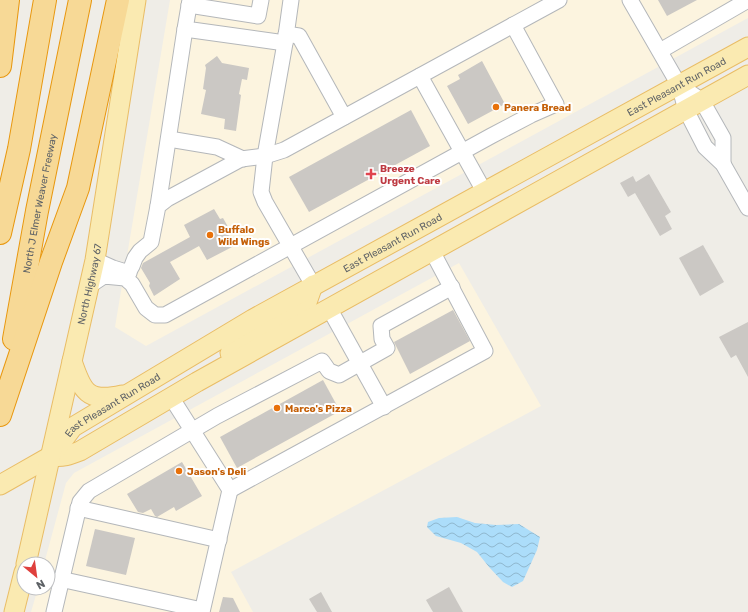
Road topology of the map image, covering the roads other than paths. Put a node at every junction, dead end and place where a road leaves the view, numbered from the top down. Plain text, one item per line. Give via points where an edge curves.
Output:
1 (8, 0) edge
2 (45, 0) edge
3 (80, 0) edge
4 (118, 0) edge
5 (136, 0) edge
6 (261, 0) edge
7 (291, 0) edge
8 (559, 0) edge
9 (630, 0) edge
10 (748, 0) edge
11 (189, 3) edge
12 (512, 26) junction
13 (185, 29) junction
14 (285, 39) junction
15 (748, 47) edge
16 (660, 51) junction
17 (0, 66) edge
18 (748, 75) edge
19 (420, 76) junction
20 (679, 85) junction
21 (694, 105) junction
22 (344, 117) junction
23 (169, 139) junction
24 (462, 152) junction
25 (265, 156) junction
26 (243, 159) junction
27 (484, 192) junction
28 (158, 206) junction
29 (748, 208) edge
30 (438, 217) junction
31 (0, 233) edge
32 (290, 247) junction
33 (432, 251) junction
34 (95, 260) junction
35 (413, 262) junction
36 (130, 273) junction
37 (312, 285) junction
38 (89, 286) junction
39 (452, 287) junction
40 (329, 308) junction
41 (72, 361) junction
42 (360, 363) junction
43 (196, 382) junction
44 (129, 393) junction
45 (171, 397) junction
46 (0, 407) edge
47 (384, 407) junction
48 (0, 415) edge
49 (193, 431) junction
50 (51, 456) junction
51 (0, 485) edge
52 (230, 490) junction
53 (78, 508) junction
54 (218, 540) junction
55 (28, 556) edge
56 (60, 580) junction
57 (18, 596) edge
58 (202, 611) edge
59 (14, 612) edge
60 (54, 612) edge

1 - 17 highway
2 - 31 highway via 19,149
3 - 46 highway, North J Elmer Weaver Freeway
4 - 48 highway via 78,188
5 - 34 main road, North Highway 67
6 - 11 street via 258,16
7 - 14 street
8 - 12 street
9 - 16 street
10 - 16 street
11 - 13 street
12 - 19 street
12 - 24 street via 556,104
13 - 14 street
13 - 23 street
14 - 22 street via 299,36
14 - 25 street
15 - 20 main road, East Pleasant Run Road
16 - 20 street
18 - 21 main road, East Pleasant Run Road
19 - 22 street
19 - 24 street
20 - 21 street
20 - 27 main road, East Pleasant Run Road
21 - 29 street via 723,138 722,164
21 - 33 main road, East Pleasant Run Road
22 - 25 street via 284,150
23 - 26 street via 217,148
23 - 28 street
24 - 27 street
24 - 32 street
25 - 26 street
25 - 32 street via 261,192
26 - 28 street
27 - 30 main road, East Pleasant Run Road
27 - 35 main road via 488,199 487,204 435,235
28 - 36 street via 151,242 135,258
30 - 37 main road, East Pleasant Run Road
30 - 40 main road via 383,260 343,282
32 - 36 street via 165,315 155,315 146,308 132,284
32 - 37 street
33 - 35 main road, East Pleasant Run Road
33 - 39 street
34 - 36 street
34 - 38 main road, North Highway 67
35 - 40 main road, East Pleasant Run Road
36 - 38 street via 104,276
37 - 43 main road via 306,305 250,337
37 - 44 main road, East Pleasant Run Road
38 - 41 main road, North Highway 67
39 - 42 street via 381,326 382,339 387,348
39 - 47 street via 486,351
40 - 42 street
40 - 43 main road, East Pleasant Run Road
41 - 44 main road via 83,388 95,396 108,398
41 - 50 main road, North Highway 67
42 - 47 street
42 - 49 street via 339,374 329,371 322,361
43 - 45 main road, East Pleasant Run Road
44 - 50 main road, East Pleasant Run Road via 73,427
45 - 49 street
45 - 50 main road, East Pleasant Run Road via 80,451 60,457
47 - 52 street
49 - 52 street
49 - 53 street via 89,491
50 - 51 main road, East Pleasant Run Road
50 - 55 main road, North Highway 67
52 - 54 street
53 - 54 street
53 - 56 street
54 - 58 street
56 - 58 street
56 - 60 street
57 - 59 main road

